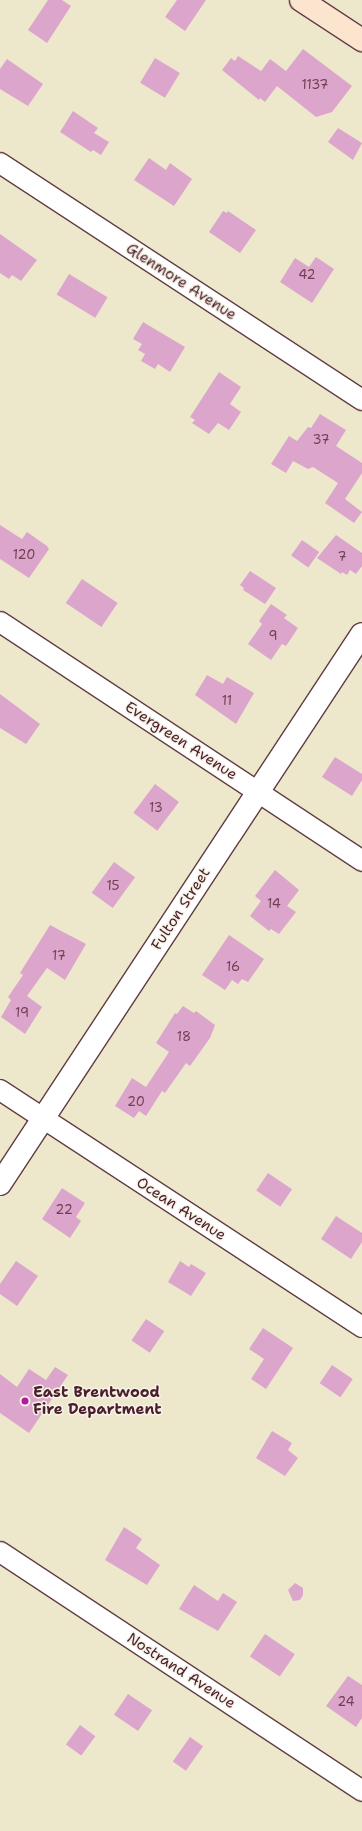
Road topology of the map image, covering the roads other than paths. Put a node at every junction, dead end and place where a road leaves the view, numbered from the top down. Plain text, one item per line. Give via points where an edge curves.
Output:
1 (301, 0) edge
2 (362, 40) edge
3 (0, 163) edge
4 (362, 400) edge
5 (0, 622) edge
6 (362, 634) edge
7 (258, 792) junction
8 (362, 861) edge
9 (0, 1090) edge
10 (44, 1119) junction
11 (0, 1184) edge
12 (362, 1327) edge
13 (0, 1552) edge
14 (362, 1791) edge

1 - 2 main road
3 - 4 street, Glenmore Avenue
5 - 7 street, Evergreen Avenue
6 - 7 street, Fulton Street
7 - 8 street, Evergreen Avenue
7 - 10 street, Fulton Street
9 - 10 street, Ocean Avenue
10 - 11 street, Fulton Street
10 - 12 street, Ocean Avenue
13 - 14 street, Nostrand Avenue

